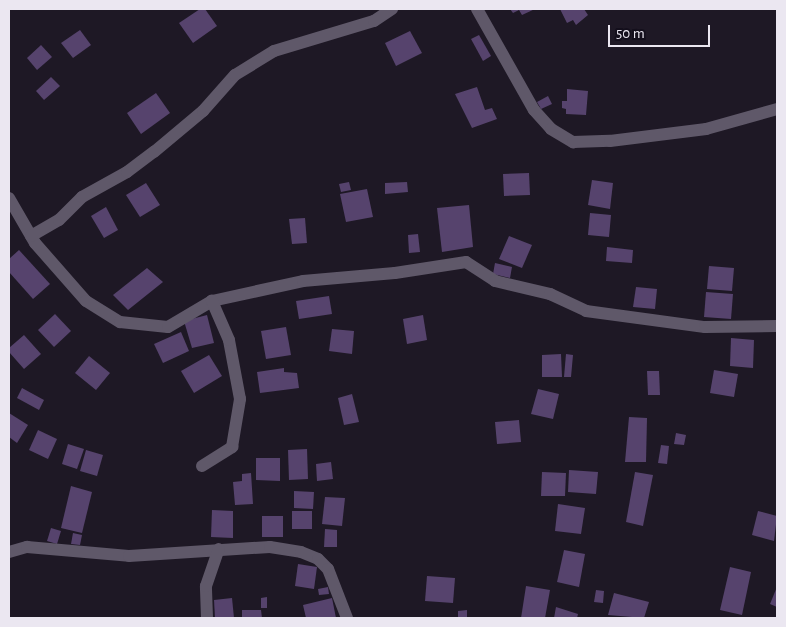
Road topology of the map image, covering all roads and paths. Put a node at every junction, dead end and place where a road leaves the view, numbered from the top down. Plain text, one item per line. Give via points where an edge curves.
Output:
1 (392, 9) edge
2 (477, 9) edge
3 (777, 108) edge
4 (9, 198) edge
5 (31, 236) junction
6 (212, 301) junction
7 (777, 326) edge
8 (202, 466) dead end
9 (219, 550) junction
10 (9, 552) edge
11 (207, 618) edge
12 (347, 618) edge

1 - 5 street via 374,22 274,51 235,75 203,111 154,152 127,172 82,197 60,220
2 - 3 street via 534,110 551,129 573,142 610,141 706,129
4 - 5 street
5 - 6 street via 86,301 120,322 168,327
6 - 7 street via 302,281 395,273 466,262 495,281 550,294 586,311 705,327
6 - 8 street via 229,340 240,399 232,447
9 - 10 street via 129,556 27,547
9 - 11 street via 206,586
9 - 12 street via 270,547 301,552 318,560 328,569

